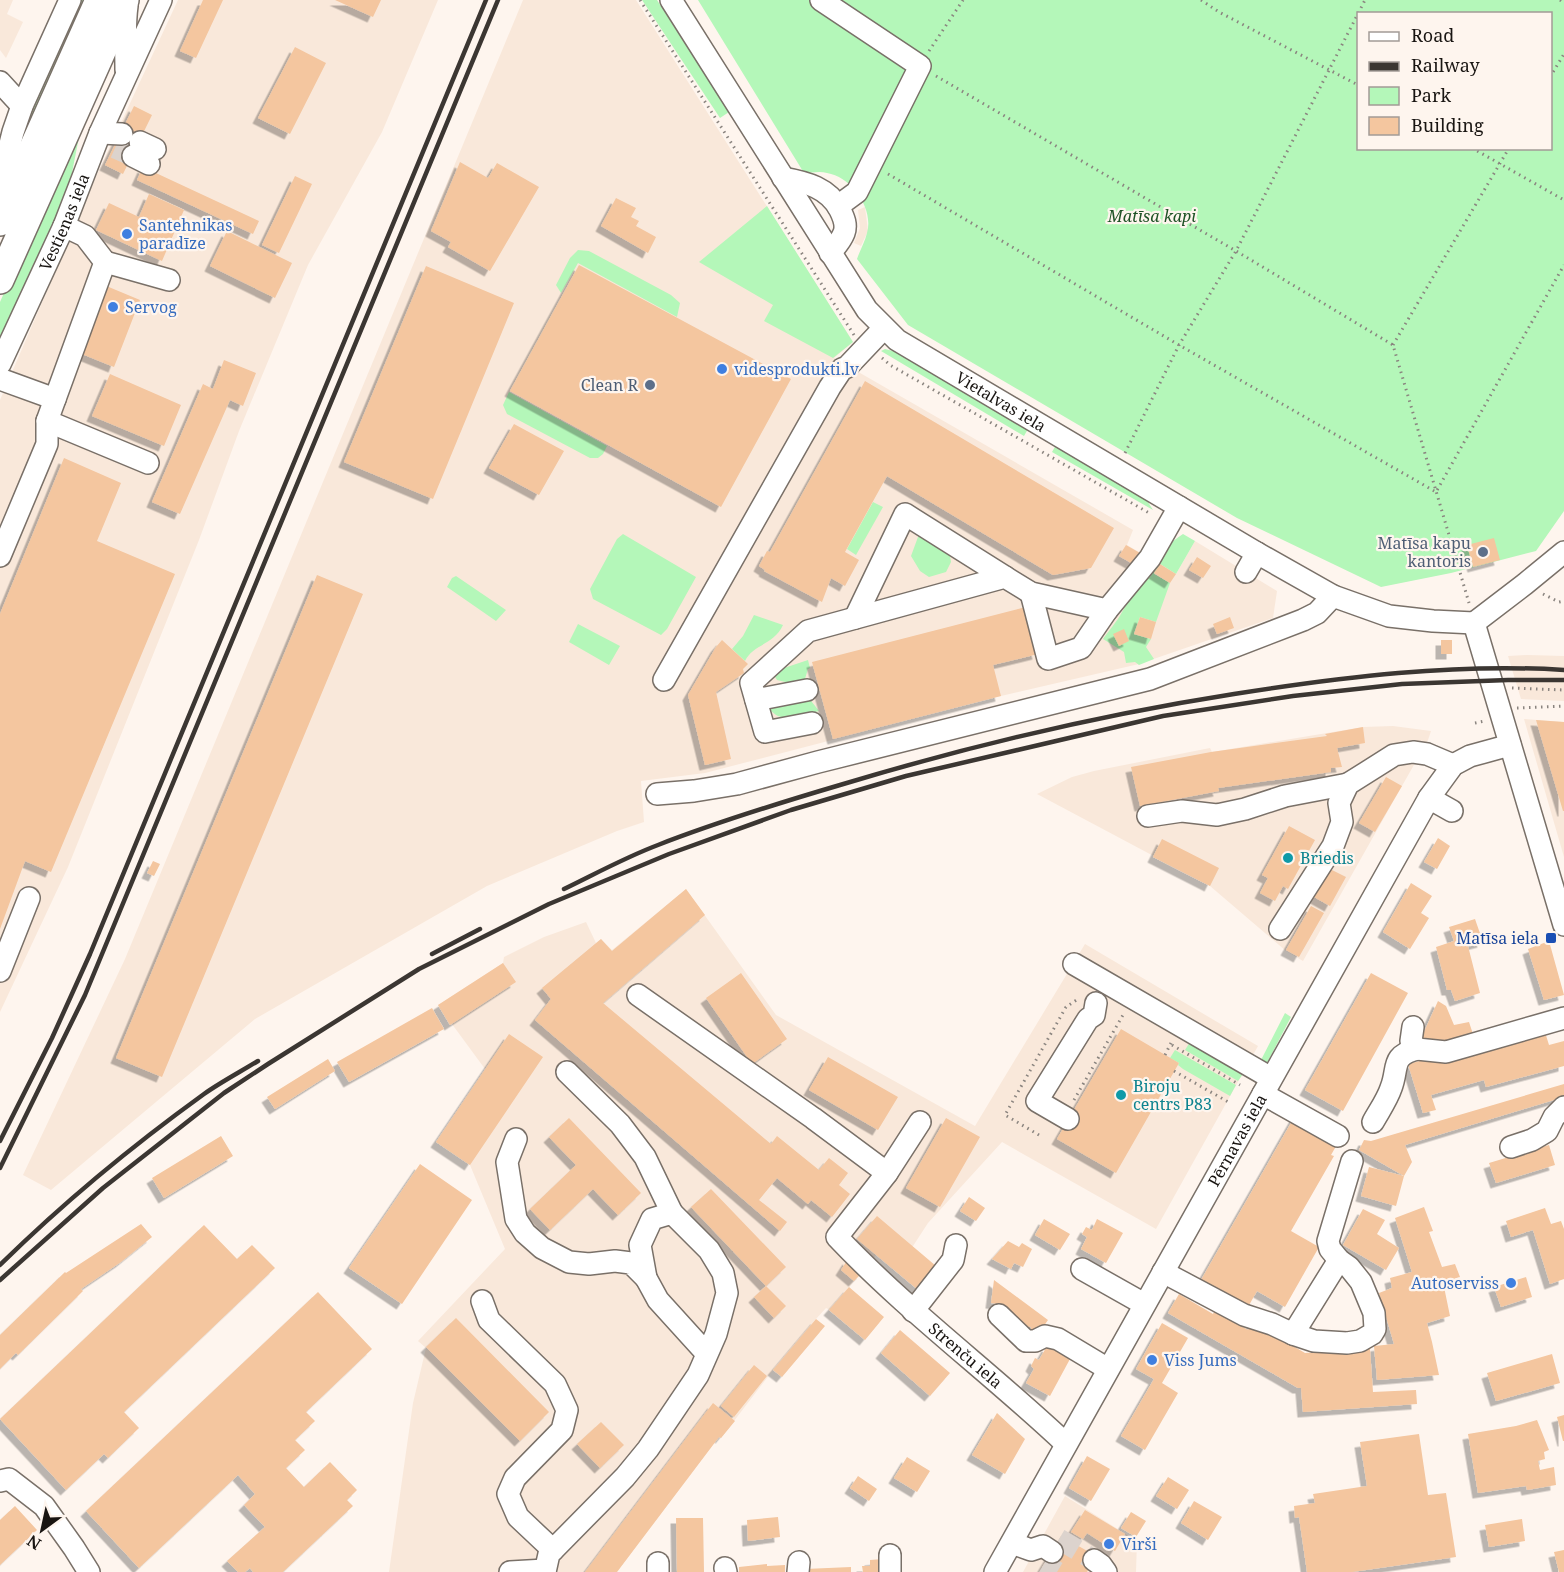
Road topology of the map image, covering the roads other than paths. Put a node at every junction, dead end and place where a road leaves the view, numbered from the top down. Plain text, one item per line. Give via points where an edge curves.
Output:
1 (70, 0) edge
2 (99, 0) edge
3 (127, 0) edge
4 (161, 0) edge
5 (671, 0) edge
6 (821, 0) edge
7 (125, 77) junction
8 (0, 82) edge
9 (22, 106) junction
10 (783, 178) junction
11 (0, 184) edge
12 (838, 206) junction
13 (0, 222) edge
14 (64, 226) junction
15 (830, 253) junction
16 (105, 262) junction
17 (0, 280) edge
18 (169, 280) dead end
19 (884, 328) junction
20 (0, 364) edge
21 (0, 379) edge
22 (55, 399) junction
23 (47, 421) junction
24 (148, 463) dead end
25 (1179, 507) junction
26 (1564, 552) edge
27 (1257, 553) junction
28 (0, 556) edge
29 (1246, 572) dead end
30 (1005, 577) junction
31 (1031, 593) junction
32 (1333, 596) junction
33 (1107, 610) junction
34 (855, 618) junction
35 (1474, 623) junction
36 (664, 680) dead end
37 (807, 690) dead end
38 (756, 700) junction
39 (812, 723) dead end
40 (1510, 746) junction
41 (1453, 765) junction
42 (1347, 784) junction
43 (657, 794) dead end
44 (1430, 798) junction
45 (1452, 811) dead end
46 (1148, 816) dead end
47 (29, 898) dead end
48 (1564, 925) edge
49 (1280, 929) dead end
50 (1074, 964) dead end
51 (0, 971) edge
52 (638, 995) dead end
53 (1097, 1002) junction
54 (1564, 1018) edge
55 (1413, 1027) dead end
56 (1417, 1049) junction
57 (567, 1072) dead end
58 (1267, 1086) junction
59 (1564, 1107) edge
60 (1070, 1111) road end
61 (920, 1122) dead end
62 (1373, 1122) dead end
63 (1338, 1136) dead end
64 (516, 1139) dead end
65 (1510, 1147) dead end
66 (1352, 1161) dead end
67 (887, 1173) junction
68 (672, 1213) junction
69 (956, 1245) dead end
70 (1339, 1260) junction
71 (1082, 1269) dead end
72 (1163, 1272) junction
73 (645, 1278) junction
74 (482, 1301) dead end
75 (1144, 1304) junction
76 (913, 1311) junction
77 (999, 1315) dead end
78 (1293, 1334) junction
79 (707, 1354) junction
80 (1108, 1369) junction
81 (1066, 1444) junction
82 (0, 1481) edge
83 (1012, 1543) junction
84 (1050, 1550) tunnel mouth
85 (547, 1564) edge
86 (88, 1572) edge
87 (510, 1572) edge
88 (995, 1572) edge

1 - 9 street
2 - 13 main road
3 - 7 street, Vestienas iela
3 - 17 main road, Vestienas iela
4 - 7 street, Vestienas iela
5 - 10 street, Vietalvas iela
6 - 12 street via 920,66 858,192
7 - 14 street, Vestienas iela via 131,146
8 - 9 street
9 - 11 street
10 - 12 street via 814,186 830,195
10 - 15 street, Vietalvas iela
12 - 15 street via 845,227
14 - 16 street via 85,236
14 - 20 street, Vestienas iela
15 - 19 street, Vietalvas iela via 867,310
16 - 18 street
16 - 22 street
19 - 25 street, Vietalvas iela via 924,357
19 - 36 street via 842,369 830,387
21 - 22 street
22 - 23 street
23 - 24 street
23 - 28 street via 47,444
25 - 27 street, Vietalvas iela
25 - 33 street via 1150,558
26 - 35 street
27 - 29 street
27 - 32 street, Vietalvas iela
30 - 31 street
30 - 34 street
30 - 34 street via 905,514
31 - 33 street
31 - 33 street via 1048,659 1081,648
32 - 35 street, Vietalvas iela via 1389,616
32 - 43 street via 1303,621 1150,679 737,784
34 - 38 street via 808,631 752,683
35 - 40 street
37 - 38 street
38 - 39 street via 765,732
40 - 41 street via 1470,756
40 - 48 street
41 - 42 street via 1427,754 1394,755
41 - 44 street, Pērnavas iela
42 - 46 street via 1216,815 1182,811
42 - 49 street via 1339,803 1342,822 1333,846
44 - 45 street
44 - 58 street, Pērnavas iela
47 - 51 street
50 - 53 street
52 - 67 street
53 - 58 street via 1133,998 1163,1026
53 - 60 street via 1037,1101
54 - 56 street via 1446,1052
55 - 56 street via 1411,1041
56 - 62 street via 1406,1052 1397,1061 1392,1088
57 - 68 street via 620,1124 645,1157
58 - 63 street
58 - 72 street, Pērnavas iela
59 - 65 street via 1547,1131
61 - 67 street
64 - 73 street via 507,1162 516,1219 525,1233 542,1248 569,1262 631,1263
66 - 70 street via 1328,1241
67 - 76 street, Strenču iela via 837,1237
68 - 73 street via 652,1219 639,1245
68 - 79 street via 709,1250 723,1273 727,1293
69 - 76 street via 953,1260
70 - 78 street
70 - 78 street via 1349,1267 1368,1296 1376,1324 1372,1334 1347,1343 1314,1341
71 - 75 street
72 - 75 street, Pērnavas iela
72 - 78 street via 1244,1315
73 - 79 street via 658,1300
74 - 85 street via 489,1320 555,1383 567,1410 562,1430 515,1478 508,1494
75 - 80 street, Pērnavas iela
76 - 81 street, Strenču iela
77 - 80 street via 1024,1350 1045,1336 1058,1339
79 - 85 street via 698,1375 626,1477
80 - 81 street, Pērnavas iela
81 - 83 street, Pērnavas iela
82 - 86 street via 9,1479 44,1506
83 - 84 street via 1031,1550
83 - 88 street, Pērnavas iela
85 - 87 street

